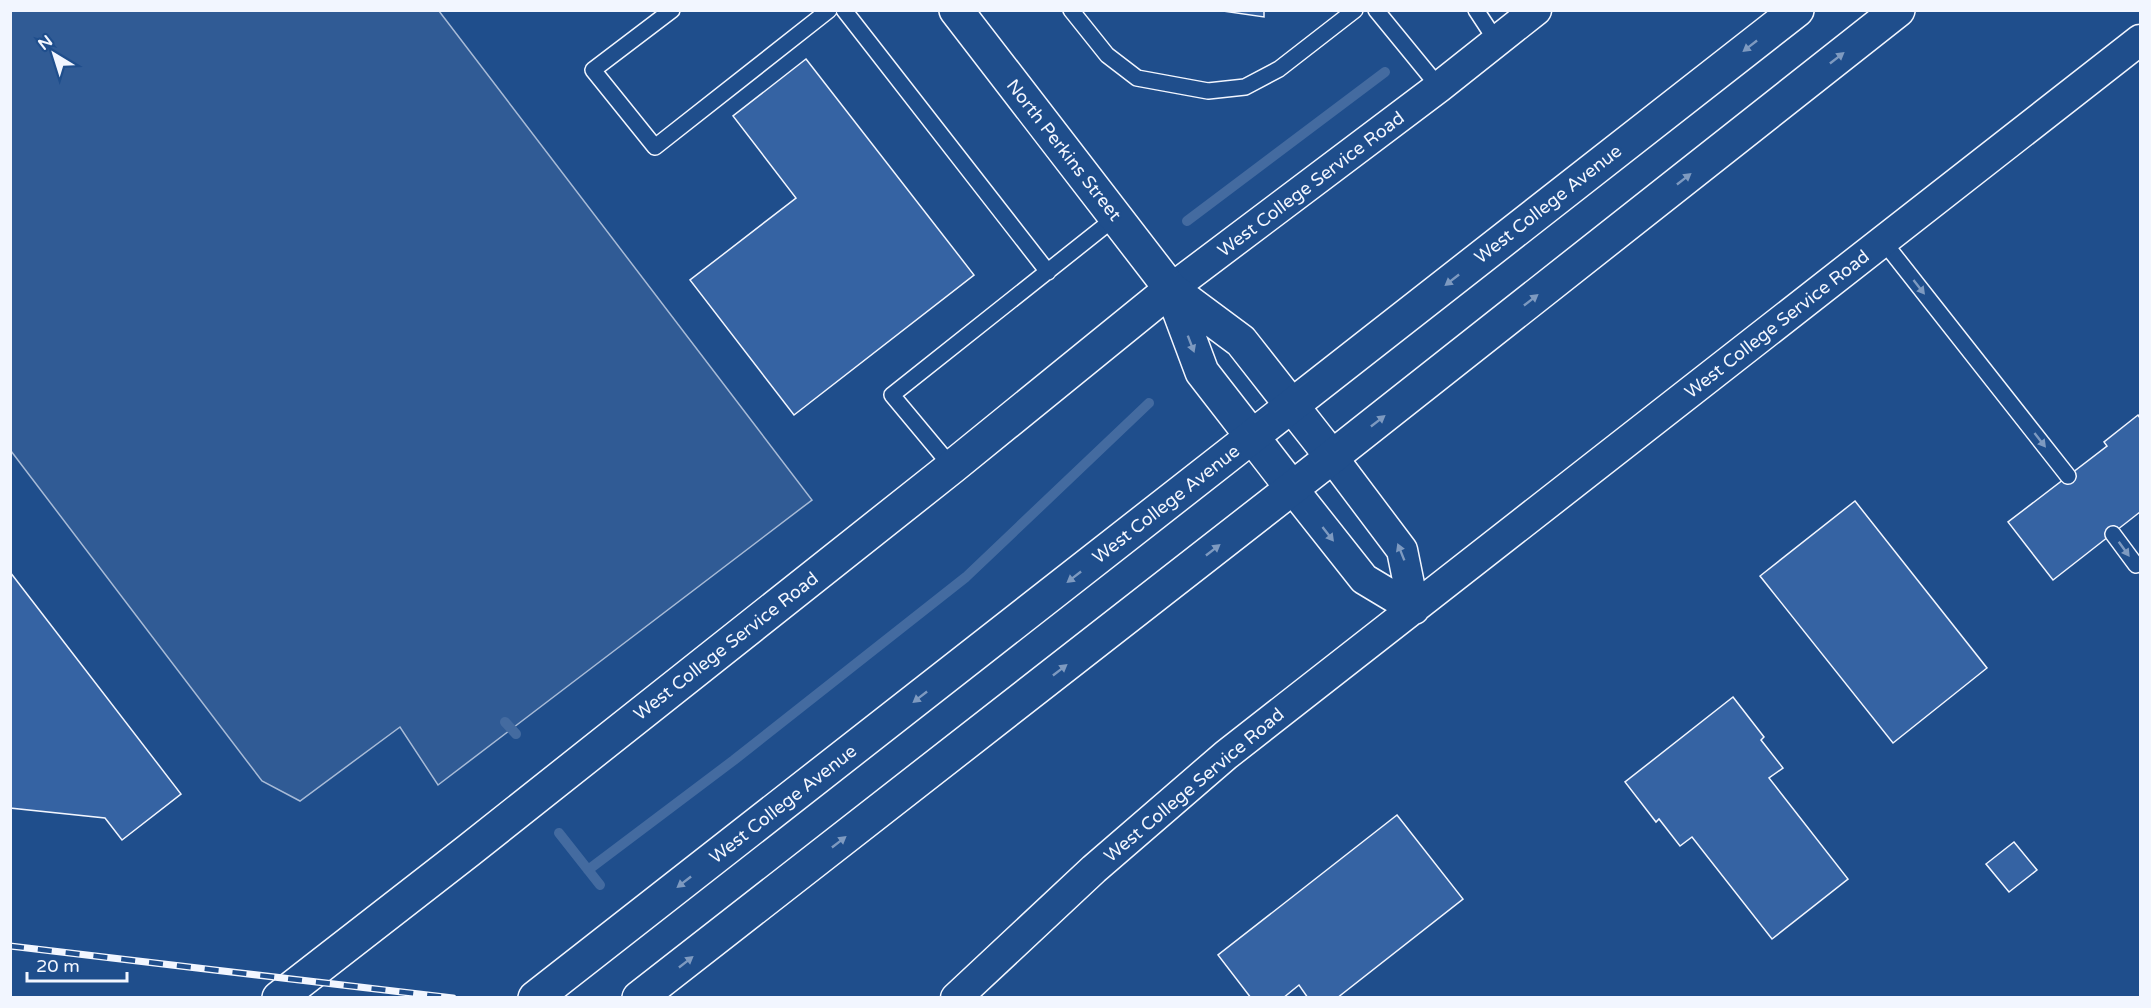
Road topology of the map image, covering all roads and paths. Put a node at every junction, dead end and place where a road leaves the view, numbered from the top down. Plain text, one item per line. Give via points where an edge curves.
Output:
1 (672, 10) edge
2 (829, 10) edge
3 (844, 10) edge
4 (1071, 10) edge
5 (1355, 10) edge
6 (1376, 10) edge
7 (1476, 10) edge
8 (1536, 10) edge
9 (1797, 10) edge
10 (1898, 10) edge
11 (960, 12) edge
12 (2140, 40) edge
13 (1497, 42) junction
14 (1439, 87) junction
15 (1116, 217) junction
16 (1883, 241) junction
17 (1048, 272) junction
18 (1171, 290) junction
19 (1292, 406) junction
20 (1252, 437) junction
21 (1332, 457) junction
22 (952, 467) junction
23 (2068, 476) dead end
24 (1292, 489) junction
25 (2113, 534) dead end
26 (2136, 565) dead end
27 (1414, 609) junction
28 (279, 998) edge
29 (535, 998) edge
30 (639, 998) edge
31 (956, 998) edge

1 - 2 lane via 593,70 655,147
3 - 17 lane
4 - 5 lane via 1107,56 1137,78 1208,91 1245,87 1279,69
6 - 14 lane
7 - 13 lane
8 - 13 street, West College Service Road
9 -> 19 main road, West College Avenue
21 -> 10 main road
11 - 15 main road, North Perkins Street
12 - 16 street, West College Service Road
13 - 14 street, West College Service Road
14 - 18 street, West College Service Road
15 - 17 lane
15 - 18 main road, North Perkins Street
16 -> 23 lane
16 - 27 street, West College Service Road
17 - 22 lane via 892,395
18 - 19 main road via 1241,341
18 -> 20 main road via 1202,372
18 - 22 main road, West College Service Road
19 - 20 main road, West College Avenue
19 - 21 main road
20 - 24 main road
20 -> 29 main road, West College Avenue
21 - 24 main road
27 -> 21 street via 1402,550
22 - 28 main road, West College Service Road
24 -> 27 street via 1364,579
30 -> 24 main road
25 -> 26 lane
27 - 31 street, West College Service Road via 1226,755 1094,869

